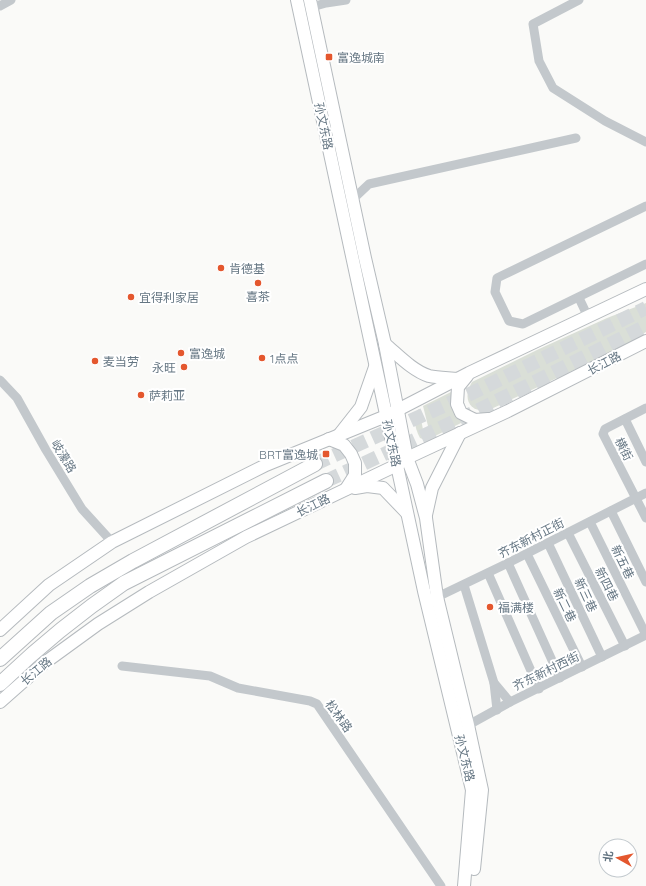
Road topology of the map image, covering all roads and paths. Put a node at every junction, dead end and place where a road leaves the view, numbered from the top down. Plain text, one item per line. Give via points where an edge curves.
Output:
1 (11, 0) edge
2 (297, 0) edge
3 (346, 0) edge
4 (579, 0) edge
5 (311, 4) edge
6 (0, 6) edge
7 (576, 138) dead end
8 (646, 142) edge
9 (352, 200) junction
10 (646, 206) edge
11 (646, 264) edge
12 (645, 290) edge
13 (579, 298) junction
14 (588, 317) junction
15 (646, 341) edge
16 (385, 344) junction
17 (375, 366) junction
18 (464, 376) junction
19 (0, 380) edge
20 (397, 409) junction
21 (646, 410) edge
22 (386, 416) junction
23 (490, 419) junction
24 (625, 419) junction
25 (460, 433) junction
26 (334, 437) junction
27 (407, 458) junction
28 (646, 462) edge
29 (316, 464) tunnel mouth
30 (396, 465) junction
31 (326, 481) tunnel mouth
32 (346, 489) junction
33 (646, 493) edge
34 (636, 498) junction
35 (611, 511) junction
36 (407, 513) junction
37 (426, 518) junction
38 (646, 518) edge
39 (590, 522) junction
40 (568, 533) junction
41 (112, 542) junction
42 (548, 543) junction
43 (527, 554) junction
44 (508, 564) junction
45 (488, 573) junction
46 (646, 582) edge
47 (464, 585) junction
48 (432, 599) junction
49 (0, 630) edge
50 (646, 635) edge
51 (625, 646) junction
52 (602, 657) junction
53 (0, 659) edge
54 (122, 666) dead end
55 (582, 667) junction
56 (560, 678) junction
57 (494, 683) junction
58 (0, 684) edge
59 (539, 688) junction
60 (0, 702) edge
61 (510, 702) junction
62 (497, 710) junction
63 (463, 727) junction
64 (441, 886) edge
65 (464, 886) edge
66 (472, 886) edge

1 - 6 street
2 - 17 main road, 孙文东路
3 - 5 street
4 - 8 street via 533,24 539,61 553,88 605,121
5 - 9 main road, 孙文东路
7 - 9 street via 369,184
9 - 16 main road, 孙文东路
10 - 13 street via 497,278 495,292 508,321 523,324
11 - 13 street
12 - 14 main road
13 - 14 street
14 - 18 main road
15 - 23 main road, 长江路
16 - 18 main road via 423,373 439,377
16 - 20 main road, 孙文东路
17 - 22 main road, 孙文东路
17 - 26 main road via 361,407
18 - 20 main road
18 - 23 main road via 458,387 457,404 461,413 475,420
19 - 41 street, 岐濠路 via 17,398 82,509
20 - 22 main road
20 - 27 main road, 孙文东路
21 - 24 street
22 - 26 main road
22 - 30 main road, 孙文东路
23 - 25 main road, 长江路
24 - 28 street
24 - 34 street, 横街 via 605,429 603,434
25 - 27 main road, 长江路
25 - 37 main road via 432,488
26 - 32 main road via 344,444 356,463 355,475
26 - 41 main road via 266,465
27 - 30 main road, 长江路
27 - 37 main road, 孙文东路
29 - 53 highway via 90,586 51,613
30 - 32 main road, 长江路
30 - 36 main road, 孙文东路
31 - 58 highway, 长江路 via 124,583 95,603
32 - 36 main road via 367,486 383,488
32 - 60 main road, 长江路 via 246,537 149,592 98,624 43,664
33 - 34 street, 齐东新村正街
34 - 35 street, 齐东新村正街
34 - 38 street, 横街
35 - 39 street, 齐东新村正街
35 - 46 street
36 - 48 main road, 孙文东路
37 - 48 main road, 孙文东路
39 - 40 street, 齐东新村正街
39 - 50 street, 新五巷
40 - 42 street, 齐东新村正街
40 - 51 street, 新四巷
41 - 49 main road via 49,585
42 - 43 street, 齐东新村正街
42 - 52 street, 新三巷
43 - 44 street, 齐东新村正街
43 - 55 street, 新二巷
44 - 45 street, 齐东新村正街
44 - 56 street
45 - 47 street, 齐东新村正街
45 - 59 street
47 - 48 street, 齐东新村正街
47 - 57 street
48 - 63 main road, 孙文东路
50 - 51 street, 齐东新村西街
51 - 52 street, 齐东新村西街
52 - 55 street, 齐东新村西街
54 - 64 street, 松林路 via 210,676 238,688 317,704
55 - 56 street, 齐东新村西街
56 - 59 street, 齐东新村西街
57 - 61 street
57 - 62 street
59 - 61 street, 齐东新村西街
61 - 62 street, 齐东新村西街
62 - 63 street, 齐东新村西街
63 - 65 main road, 孙文东路 via 472,790
63 - 66 main road, 孙文东路 via 482,790

